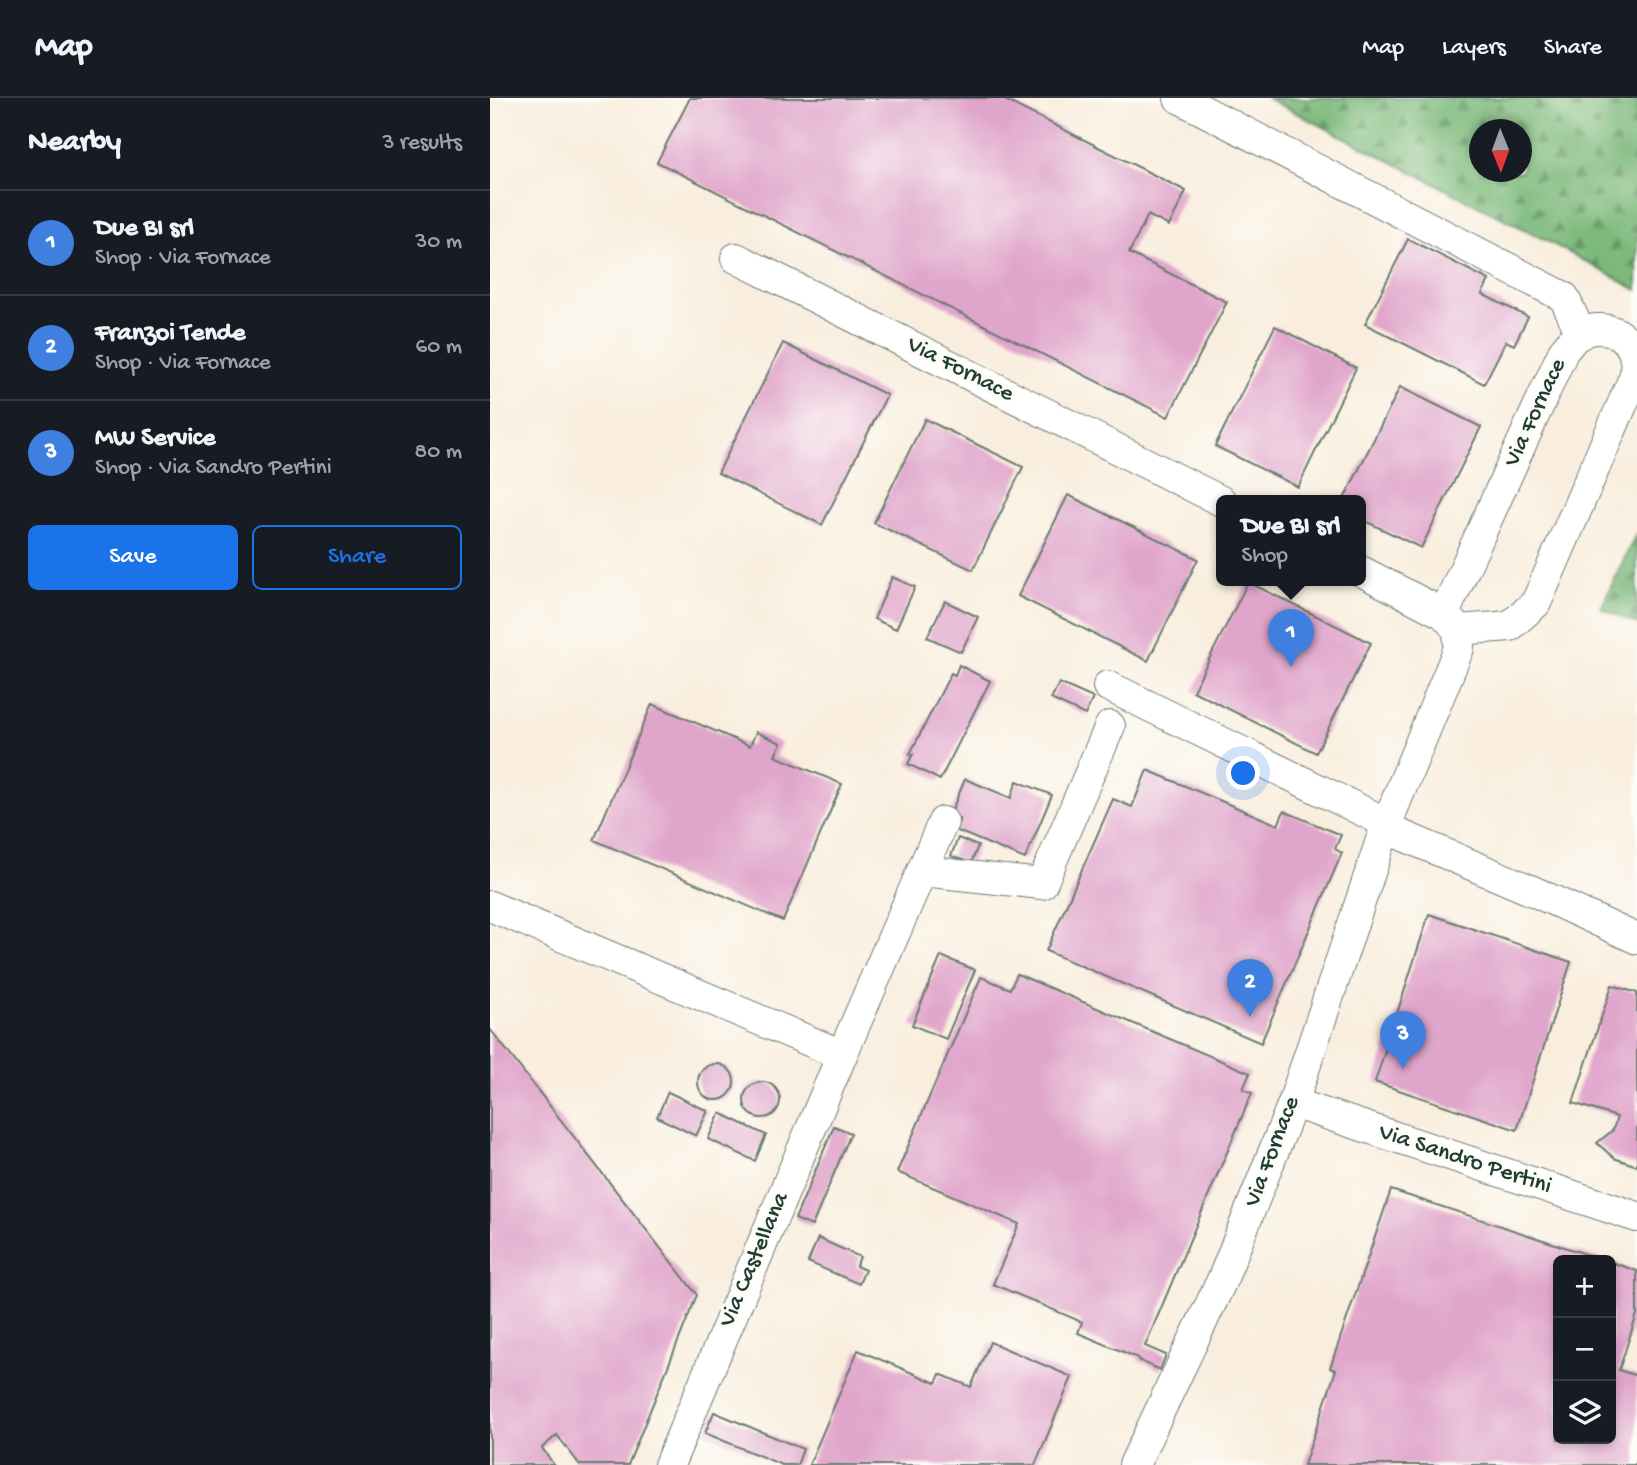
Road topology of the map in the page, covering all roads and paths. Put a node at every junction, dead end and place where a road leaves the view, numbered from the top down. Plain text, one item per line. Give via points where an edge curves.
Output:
1 (1179, 98) edge
2 (736, 258) dead end
3 (1581, 334) junction
4 (1216, 498) edge
5 (1366, 574) edge
6 (1451, 622) junction
7 (1108, 686) dead end
8 (1110, 726) dead end
9 (943, 822) dead end
10 (1386, 825) junction
11 (922, 871) junction
12 (490, 905) edge
13 (1637, 939) edge
14 (842, 1055) junction
15 (1293, 1103) junction
16 (1637, 1217) edge
17 (669, 1465) edge
18 (1134, 1465) edge

1 - 3 street via 1564,296
2 - 4 street, Via Fornace
3 - 6 street, Via Fornace via 1564,350
3 - 6 street, Via Fornace via 1596,328 1616,331 1635,358 1634,375 1536,603 1510,626
5 - 6 street
6 - 10 street, Via Fornace via 1459,648
7 - 10 street
8 - 11 street via 1042,884
9 - 11 street, Via Castellana
10 - 13 street
10 - 15 street, Via Fornace
11 - 14 street, Via Castellana
12 - 14 street
14 - 17 street, Via Castellana
15 - 16 street, Via Sandro Pertini
15 - 18 street, Via Fornace via 1223,1278

